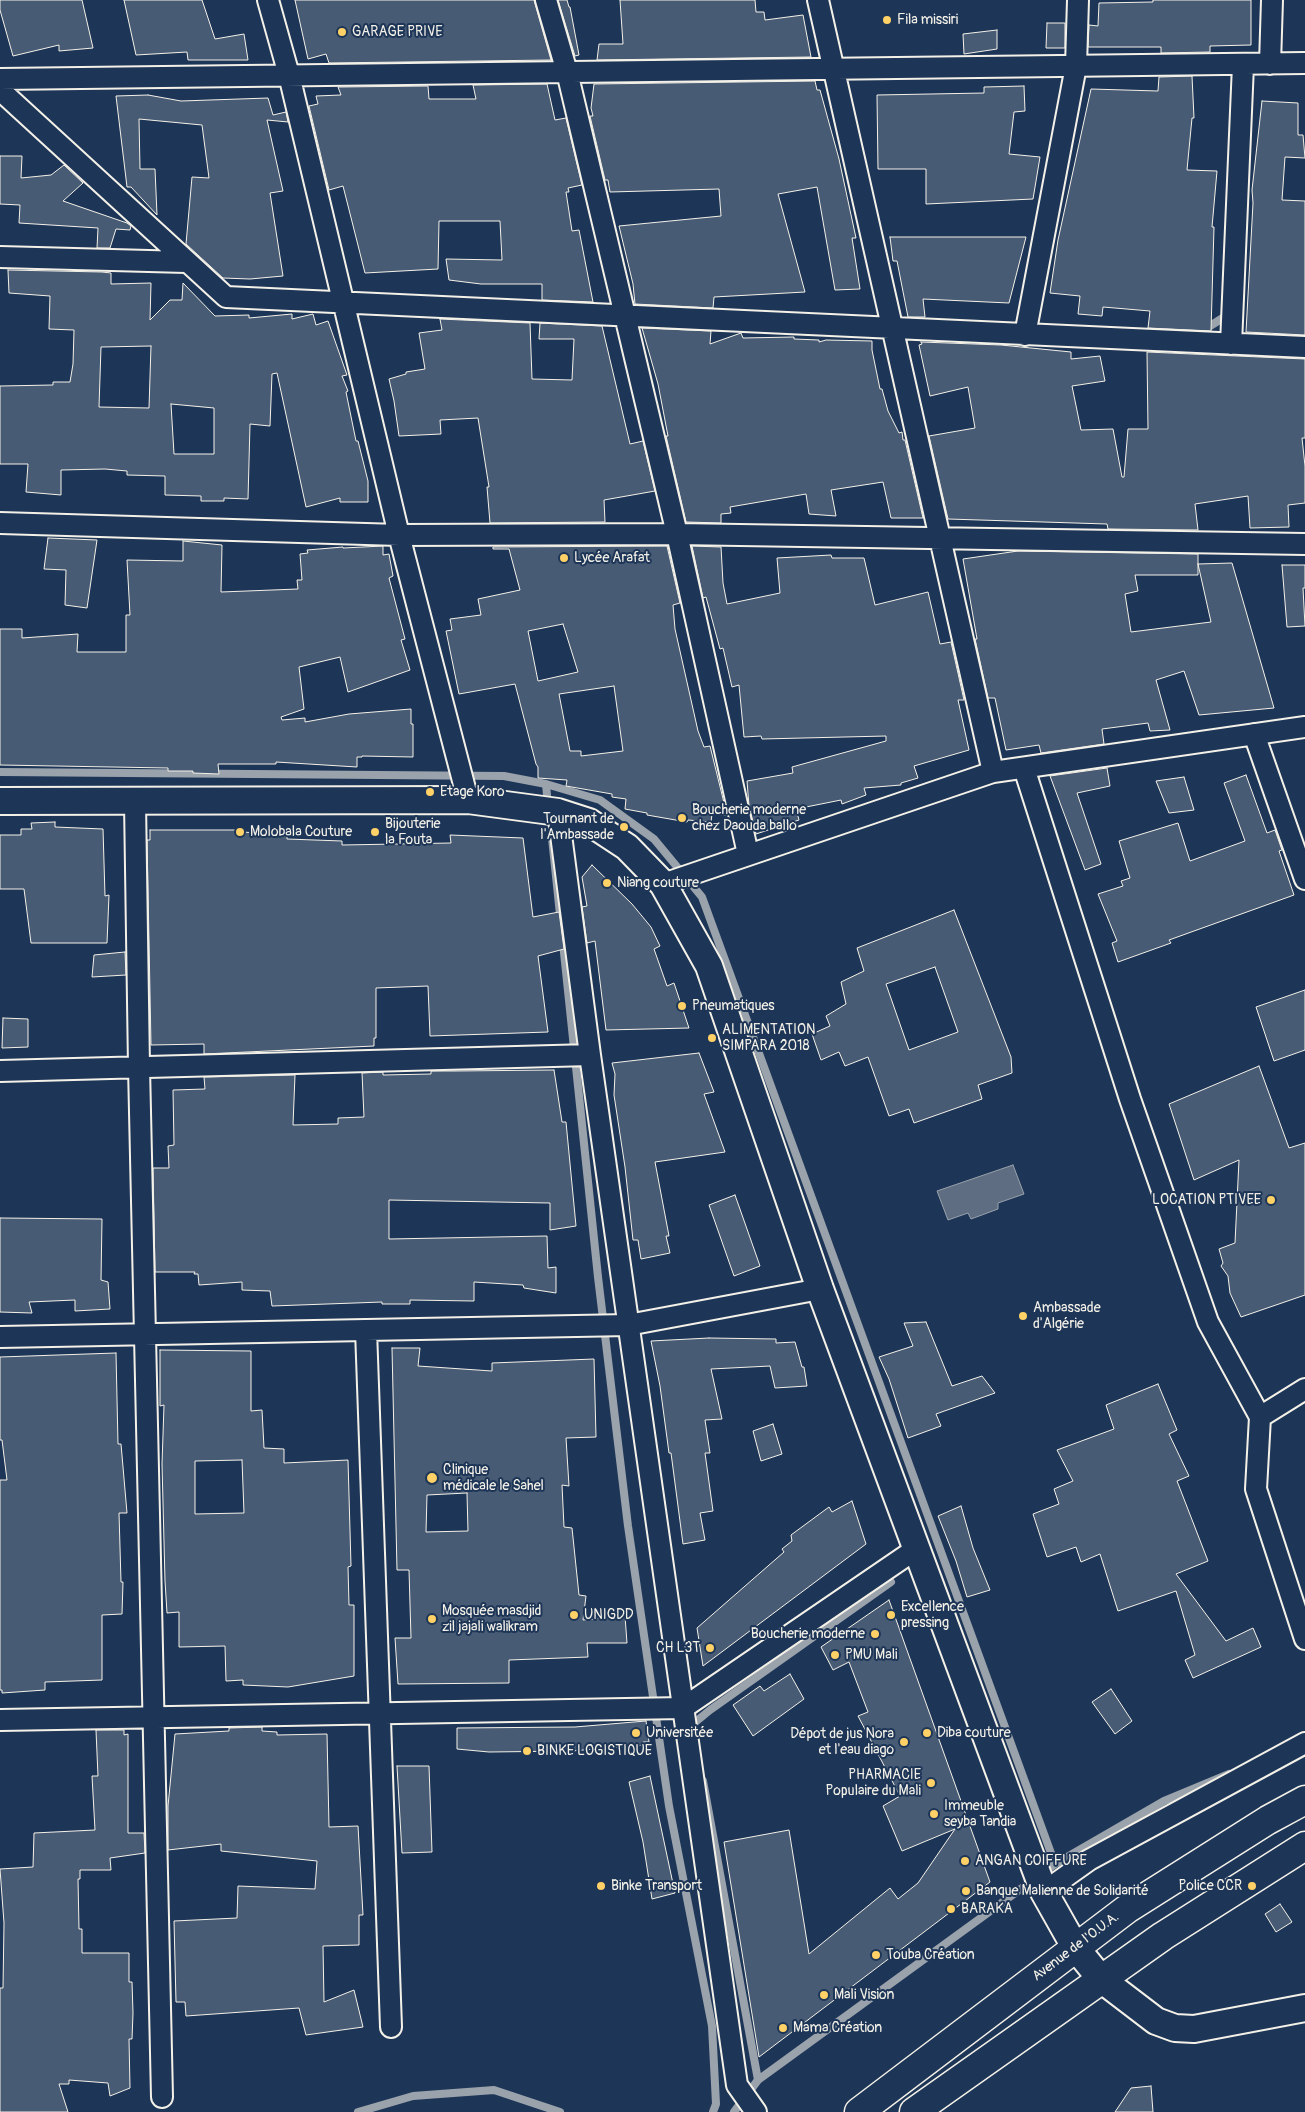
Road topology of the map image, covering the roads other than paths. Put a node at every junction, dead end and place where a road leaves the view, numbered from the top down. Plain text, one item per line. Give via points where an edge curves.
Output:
1 (268, 0) edge
2 (546, 0) edge
3 (818, 0) edge
4 (1078, 0) edge
5 (1272, 0) edge
6 (1243, 64) junction
7 (1270, 64) junction
8 (1305, 64) edge
9 (1076, 66) junction
10 (834, 69) junction
11 (567, 72) junction
12 (289, 75) junction
13 (0, 79) edge
14 (0, 90) edge
15 (0, 257) edge
16 (186, 262) junction
17 (343, 303) junction
18 (624, 316) junction
19 (892, 328) junction
20 (1025, 335) junction
21 (1231, 344) junction
22 (1305, 347) edge
23 (0, 523) edge
24 (677, 534) junction
25 (399, 535) junction
26 (940, 538) junction
27 (1305, 544) edge
28 (1305, 726) edge
29 (1254, 734) junction
30 (1024, 768) junction
31 (993, 772) junction
32 (468, 800) junction
33 (0, 801) edge
34 (135, 802) junction
35 (558, 812) junction
36 (748, 854) junction
37 (1305, 879) edge
38 (663, 884) junction
39 (590, 1055) junction
40 (139, 1067) junction
41 (0, 1071) edge
42 (820, 1289) junction
43 (628, 1325) junction
44 (366, 1330) junction
45 (145, 1334) junction
46 (0, 1337) edge
47 (1305, 1389) edge
48 (1260, 1417) junction
49 (916, 1549) junction
50 (1305, 1639) edge
51 (683, 1708) junction
52 (380, 1713) junction
53 (154, 1717) junction
54 (0, 1720) edge
55 (1305, 1743) edge
56 (1305, 1800) edge
57 (1305, 1846) edge
58 (1044, 1892) junction
59 (1075, 1948) junction
60 (1101, 1979) junction
61 (1305, 2008) edge
62 (391, 2026) dead end
63 (162, 2097) dead end
64 (756, 2112) edge
65 (859, 2112) edge
66 (914, 2112) edge

1 - 12 street
2 - 11 street
3 - 10 street
4 - 9 street
5 - 7 street
6 - 7 street
6 - 9 street
6 - 21 street
7 - 8 street
9 - 10 street
9 - 20 street
10 - 11 street
10 - 19 street
11 - 12 street
11 - 18 street
12 - 13 street
12 - 17 street
14 - 16 street
15 - 16 street
16 - 17 street via 226,298
17 - 18 street
17 - 25 street
18 - 19 street
18 - 24 street
19 - 20 street
19 - 26 street
20 - 21 street
21 - 22 street
23 - 25 street
24 - 25 street
24 - 26 street
24 - 36 street
25 - 32 street
26 - 27 street
26 - 31 street
28 - 29 street
29 - 30 street
29 - 37 street
30 - 31 street
30 - 48 street via 1130,1099 1208,1322
31 - 36 street
32 - 34 street
32 - 35 street
33 - 34 street
34 - 40 street
35 - 38 street via 588,822 628,847
35 - 39 street
36 - 38 street
38 - 42 street via 709,966
39 - 40 street
39 - 43 street
40 - 41 street
40 - 45 street
42 - 43 street
42 - 49 street
43 - 44 street
43 - 51 street
44 - 45 street
44 - 52 street
45 - 46 street
45 - 53 street
47 - 48 street
48 - 50 street via 1256,1489
49 - 51 street
49 - 58 street
51 - 52 street
51 - 64 street via 737,2085
52 - 53 street
52 - 62 street
53 - 54 street
53 - 63 street
55 - 58 street via 1089,1860
56 - 59 highway, Avenue de l'O.U.A. via 1127,1909
57 - 60 highway via 1162,1936
58 - 59 street
59 - 60 street
59 - 65 highway, Avenue de l'O.U.A.
60 - 61 street via 1156,2021 1175,2028 1194,2029
60 - 66 highway

